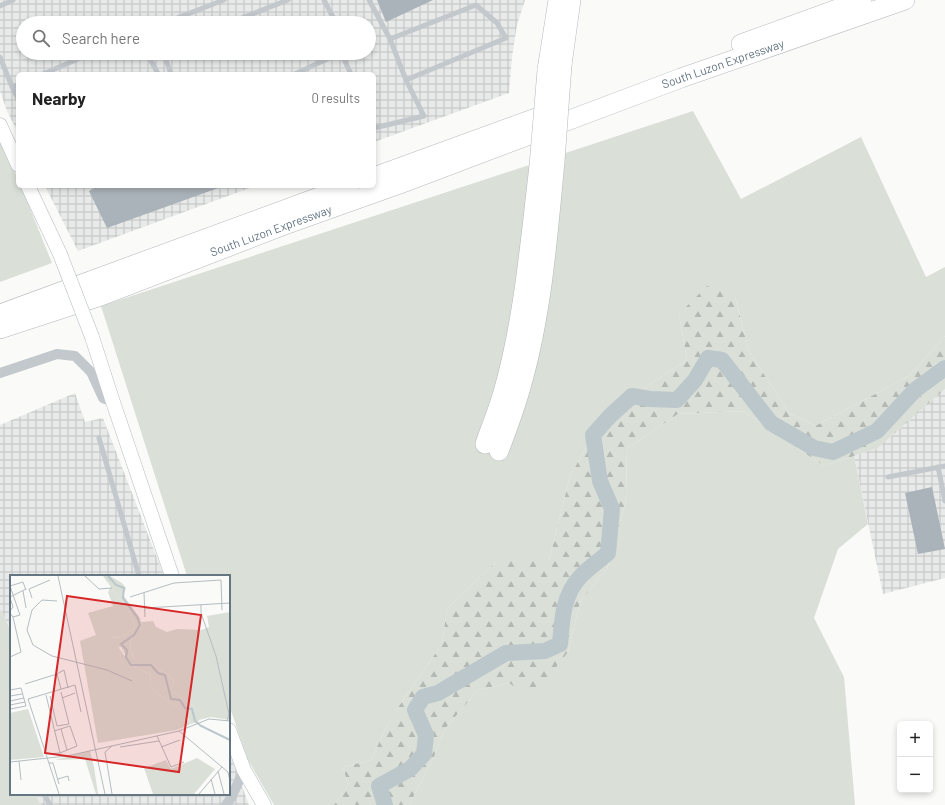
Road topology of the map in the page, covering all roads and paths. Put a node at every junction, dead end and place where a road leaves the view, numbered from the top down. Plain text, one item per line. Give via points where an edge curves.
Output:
1 (13, 0) edge
2 (224, 0) edge
3 (288, 0) edge
4 (324, 0) edge
5 (369, 0) edge
6 (558, 0) edge
7 (571, 0) edge
8 (862, 0) edge
9 (905, 0) edge
10 (475, 2) edge
11 (0, 6) edge
12 (182, 16) edge
13 (248, 16) edge
14 (332, 16) edge
15 (390, 39) junction
16 (0, 56) edge
17 (76, 60) edge
18 (150, 60) edge
19 (166, 60) edge
20 (325, 60) edge
21 (344, 60) edge
22 (554, 68) junction
23 (48, 72) edge
24 (156, 72) edge
25 (171, 72) edge
26 (299, 72) edge
27 (350, 72) edge
28 (406, 80) junction
29 (16, 86) edge
30 (12, 87) junction
31 (16, 95) edge
32 (0, 125) edge
33 (376, 125) edge
34 (16, 161) edge
35 (376, 176) edge
36 (29, 188) edge
37 (344, 188) edge
38 (0, 314) edge
39 (0, 329) edge
40 (0, 373) edge
41 (113, 402) junction
42 (99, 438) dead end
43 (492, 447) dead end
44 (945, 466) edge
45 (938, 467) junction
46 (888, 477) dead end
47 (945, 501) edge
48 (139, 575) edge
49 (172, 575) edge
50 (230, 733) edge
51 (244, 770) junction
52 (45, 795) edge
53 (50, 805) edge
54 (226, 805) edge
55 (264, 805) edge

1 - 11 lane
2 - 12 lane
3 - 13 lane
4 - 14 lane
5 - 15 lane
6 - 22 highway
7 - 22 highway
8 - 35 highway, South Luzon Expressway
9 - 39 highway, South Luzon Expressway via 681,78 101,296
10 - 15 lane
10 - 28 lane via 497,23 506,38
15 - 28 lane
16 - 30 lane
17 - 23 lane
18 - 24 lane
19 - 25 lane
20 - 26 lane
21 - 27 lane
22 - 43 highway, bridge via 547,164 547,245 532,345 521,388
28 - 33 lane via 424,116
29 - 30 lane
30 - 31 lane
32 - 34 street
36 - 41 street, bridge via 60,254 92,337
37 - 38 highway, South Luzon Expressway
40 - 41 street via 56,354 75,356 91,372 104,398
41 - 49 street
42 - 48 lane
44 - 45 lane
45 - 46 lane
45 - 47 lane
50 - 51 street
51 - 54 street
51 - 55 street
52 - 53 lane

